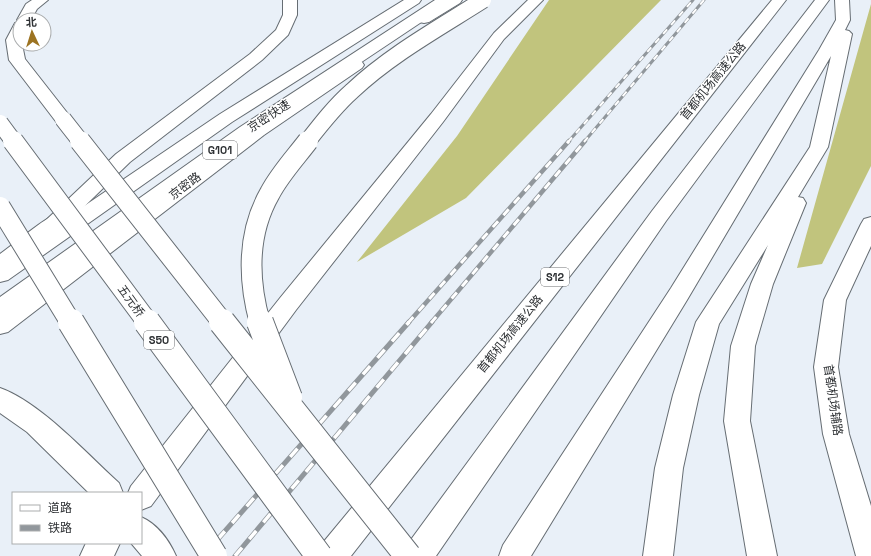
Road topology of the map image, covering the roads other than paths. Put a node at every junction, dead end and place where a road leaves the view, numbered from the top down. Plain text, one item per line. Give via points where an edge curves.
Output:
1 (41, 0) edge
2 (290, 0) edge
3 (413, 0) edge
4 (445, 0) edge
5 (455, 0) edge
6 (483, 0) edge
7 (536, 0) edge
8 (779, 0) edge
9 (822, 0) edge
10 (842, 0) edge
11 (851, 0) edge
12 (28, 12) edge
13 (16, 52) edge
14 (0, 123) edge
15 (819, 147) junction
16 (0, 207) edge
17 (871, 224) edge
18 (51, 227) junction
19 (0, 266) edge
20 (0, 274) edge
21 (0, 309) edge
22 (0, 325) edge
23 (0, 399) edge
24 (298, 421) junction
25 (108, 492) edge
26 (142, 495) edge
27 (142, 533) edge
28 (104, 544) edge
29 (95, 556) edge
30 (161, 556) edge
31 (214, 556) edge
32 (319, 556) edge
33 (332, 556) edge
34 (408, 556) edge
35 (418, 556) edge
36 (514, 556) edge
37 (658, 556) edge
38 (762, 556) edge
39 (871, 556) edge

1 - 12 main road
2 - 18 main road via 290,15 283,32 256,57 123,158
3 - 18 main road, G101
3 - 20 main road, 京密快速 / G101, bridge via 226,118
4 - 21 main road, 京密快速 / G101, bridge via 246,131
5 - 22 main road, 京密路 / G101 via 258,131
6 - 24 main road, bridge via 368,76 331,112 279,177 267,198 253,248 251,279 257,314
7 - 26 main road via 499,36
8 - 33 main road, 首都机场高速公路 / S12
9 - 35 main road via 659,216
10 - 36 main road via 843,20 827,50 679,294
11 - 15 main road
13 - 24 main road, bridge via 17,60
14 - 32 main road, 五元桥 / S50, bridge
15 - 37 main road via 708,322 686,395 669,468
15 - 38 main road via 762,284 743,346 737,421
16 - 31 main road, bridge
17 - 39 main road, 首都机场辅路 via 835,300 826,367 836,434
18 - 19 main road, G101
23 - 25 main road via 36,424
24 - 34 main road, bridge
27 - 30 main road
28 - 29 main road

